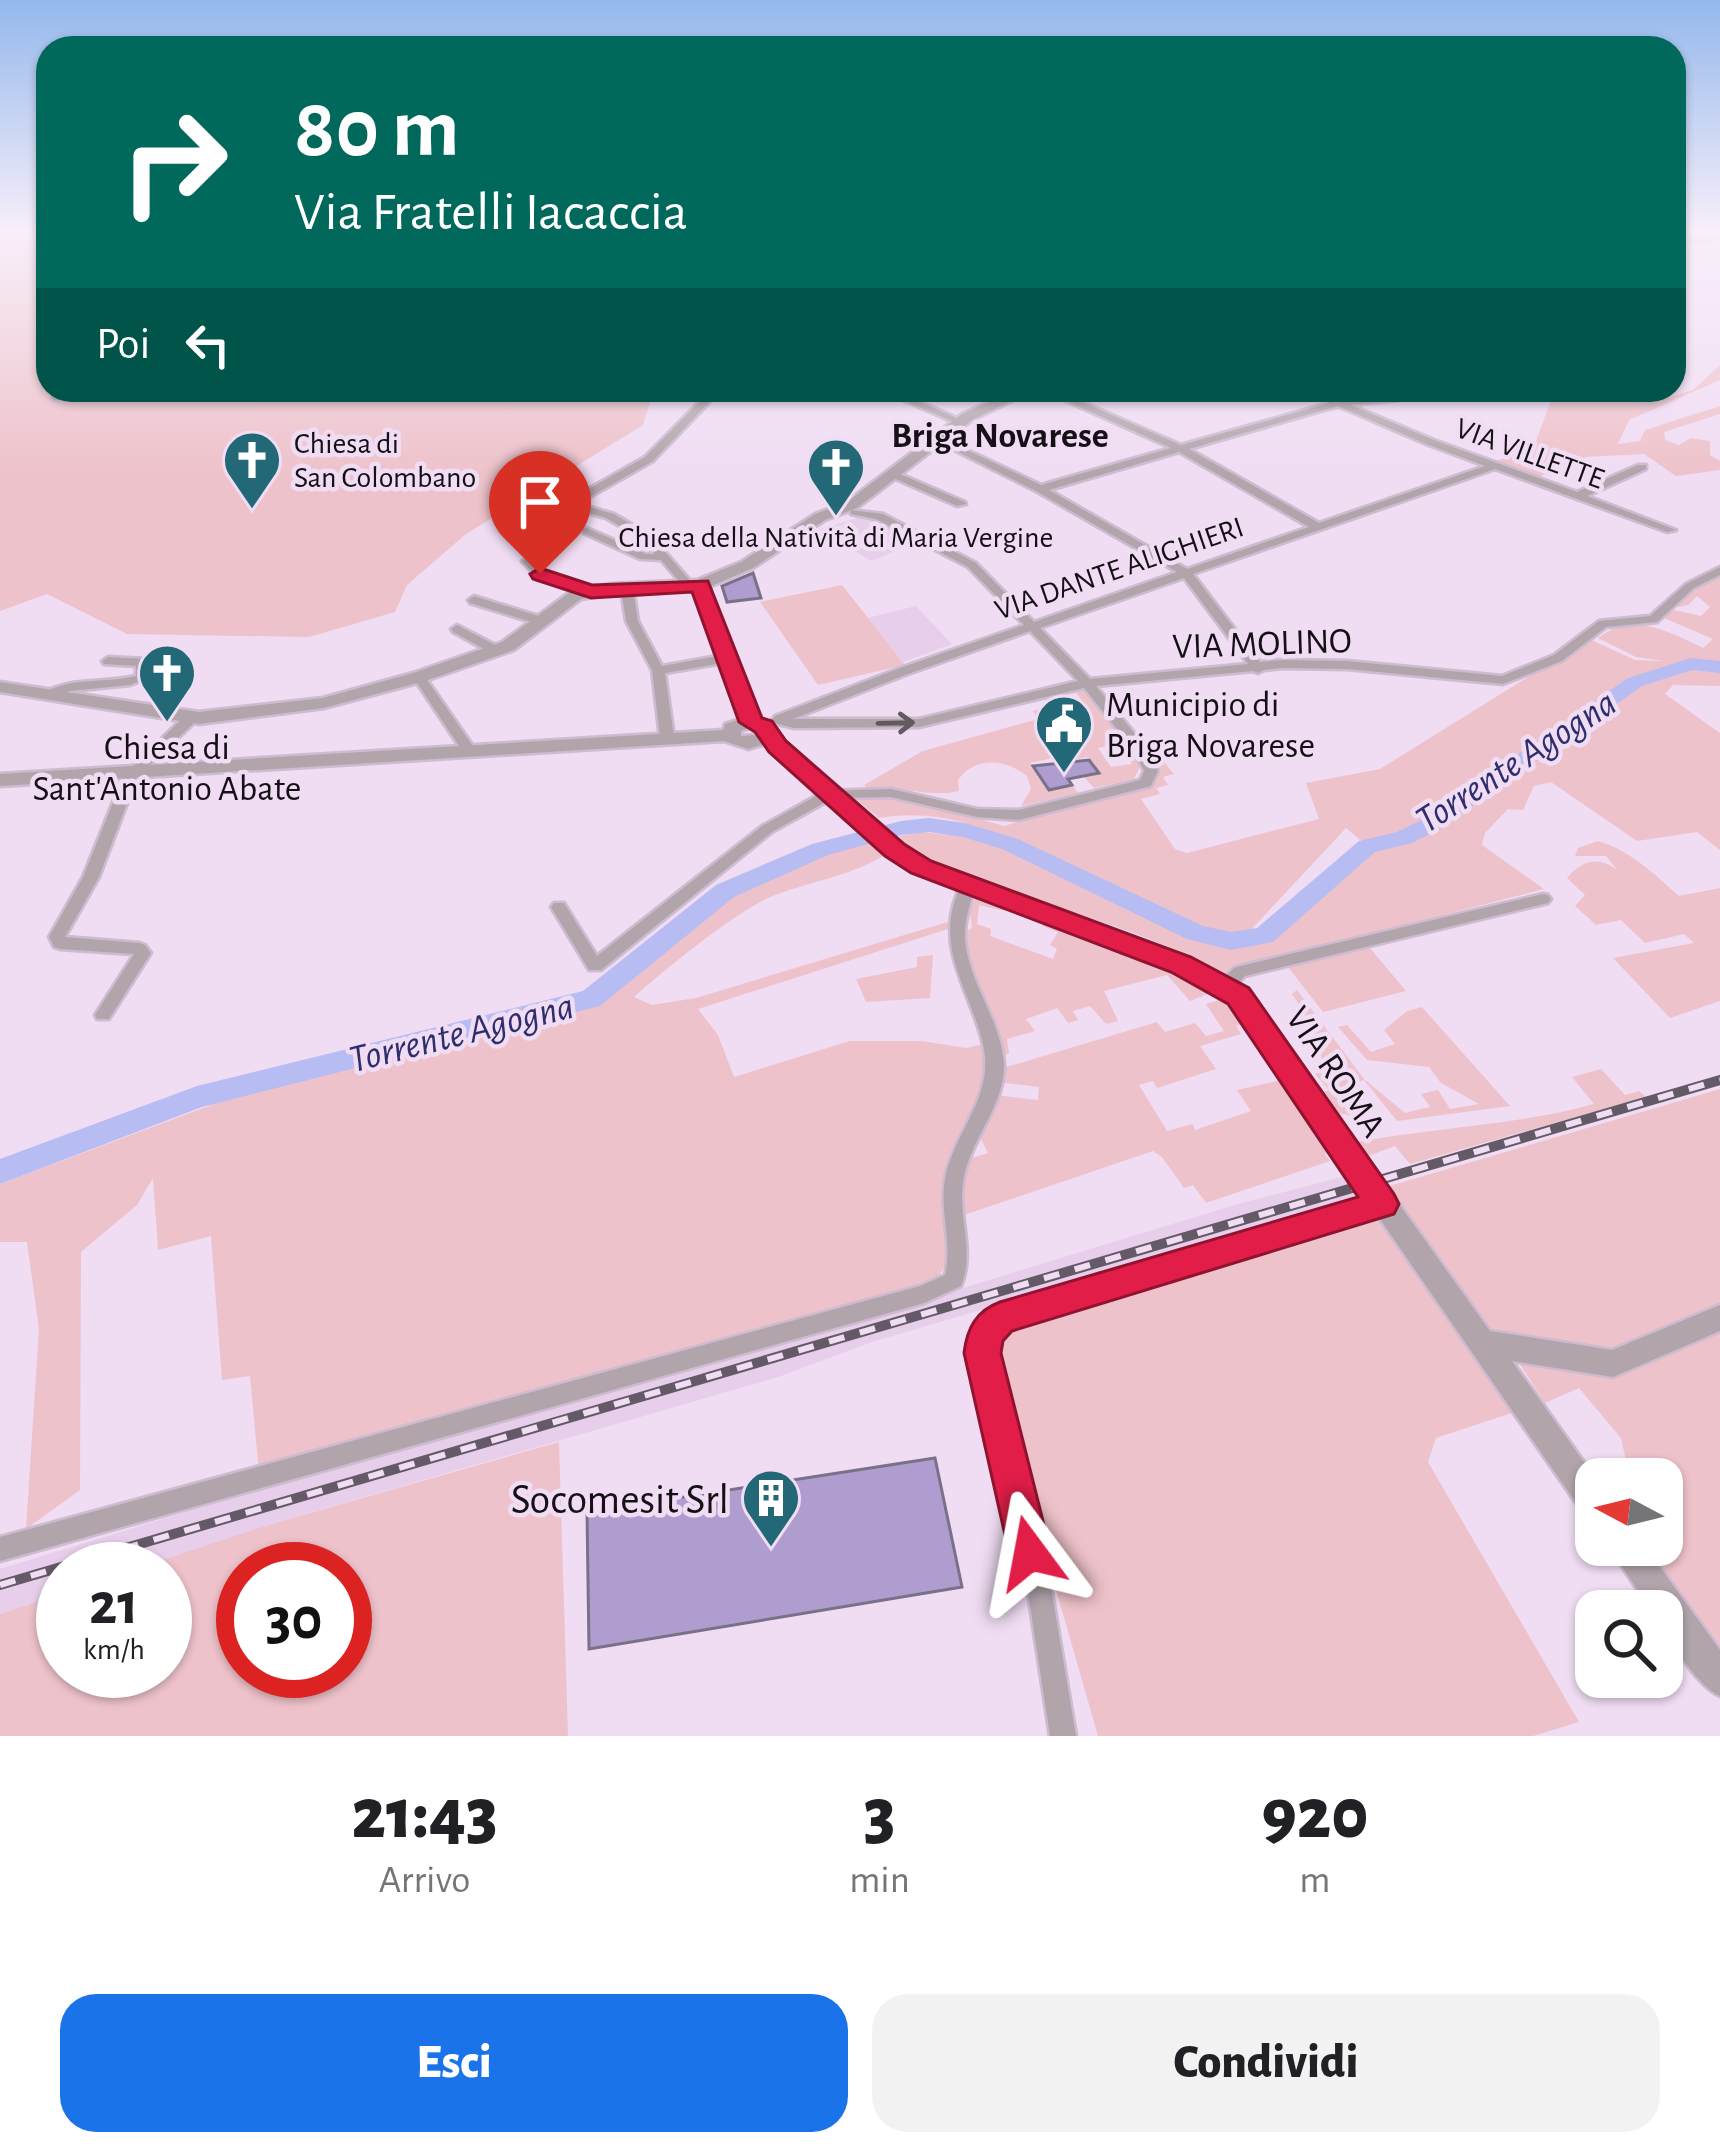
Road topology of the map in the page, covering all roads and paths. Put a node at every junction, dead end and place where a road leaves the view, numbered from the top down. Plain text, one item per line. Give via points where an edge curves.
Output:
1 (705, 402) edge
2 (914, 402) edge
3 (1002, 402) edge
4 (1075, 402) edge
5 (1330, 402) edge
6 (1353, 402) edge
7 (1334, 404) junction
8 (961, 422) junction
9 (937, 439) junction
10 (1180, 448) junction
11 (1494, 466) junction
12 (1642, 467) dead end
13 (893, 474) junction
14 (1040, 489) junction
15 (1577, 496) junction
16 (961, 504) dead end
17 (854, 509) junction
18 (1318, 527) junction
19 (1671, 530) dead end
20 (587, 531) dead end
21 (662, 557) junction
22 (528, 561) dead end
23 (1720, 570) edge
24 (1186, 573) junction
25 (694, 585) junction
26 (627, 589) junction
27 (591, 592) junction
28 (474, 600) dead end
29 (541, 620) junction
30 (1031, 627) junction
31 (457, 629) dead end
32 (497, 651) junction
33 (729, 658) junction
34 (108, 661) dead end
35 (1258, 669) junction
36 (658, 670) junction
37 (419, 677) junction
38 (1087, 682) junction
39 (0, 687) edge
40 (47, 694) junction
41 (191, 718) junction
42 (752, 732) junction
43 (668, 737) junction
44 (470, 752) junction
45 (131, 775) junction
46 (0, 780) edge
47 (837, 800) junction
48 (967, 886) junction
49 (1543, 898) dead end
50 (559, 907) dead end
51 (1224, 986) junction
52 (103, 1015) dead end
53 (1382, 1204) junction
54 (1720, 1318) edge
55 (1480, 1342) junction
56 (1575, 1475) edge
57 (0, 1549) edge
58 (1639, 1566) edge
59 (1720, 1679) edge
60 (1063, 1736) edge

1 - 21 street via 649,459 575,501 644,536
2 - 8 street
3 - 8 street
4 - 10 street
5 - 7 street, VIA VILLETTE
6 - 7 street
7 - 10 street
7 - 11 street, VIA VILLETTE
8 - 9 street
9 - 13 street
9 - 14 street
10 - 14 street
10 - 18 street
11 - 15 street, VIA VILLETTE
11 - 18 street, VIA DANTE ALIGHIERI
12 - 15 street
13 - 16 street
13 - 17 street
14 - 24 street
15 - 19 street, VIA VILLETTE
17 - 25 street via 835,526 795,536
17 - 30 street via 972,565
18 - 24 street, VIA DANTE ALIGHIERI
20 - 21 street
21 - 25 street
22 - 27 street via 540,574
23 - 35 street, VIA MOLINO via 1653,619 1603,624 1558,658 1503,680 1347,665
24 - 30 street, VIA DANTE ALIGHIERI
24 - 35 street
25 - 26 street
25 - 33 street, VIA ROMA
26 - 27 street
26 - 36 street via 632,621
27 - 29 street
28 - 29 street
29 - 32 street
30 - 38 street
30 - 42 street, VIA DANTE ALIGHIERI
31 - 32 street
32 - 37 street
33 - 36 street
33 - 42 street, VIA ROMA
34 - 40 street via 143,662 145,670 125,684 62,686
35 - 38 street, VIA MOLINO
36 - 43 street
37 - 41 street via 324,703
37 - 44 street
42 -> 38 street, VIA MOLINO via 919,723
38 - 47 street via 1148,760 1146,783 1019,815 891,793
39 - 40 street
40 - 41 street
41 - 45 street
42 - 43 street
42 - 47 street, VIA ROMA
43 - 44 street
44 - 45 street
45 - 46 street
45 - 52 street via 57,937 143,953
47 - 48 street, VIA ROMA via 895,850
47 - 50 street via 766,829 595,966
48 - 51 street, VIA ROMA
48 - 57 street via 957,926 995,1064 954,1180 954,1280
49 - 51 street via 1240,972
51 - 53 street, VIA ROMA
53 - 55 street, VIA ROMA
53 - 60 street via 1000,1318 985,1334 982,1353 1040,1593
54 - 55 street via 1613,1364
55 - 56 street, VIA ROMA
58 - 59 street

